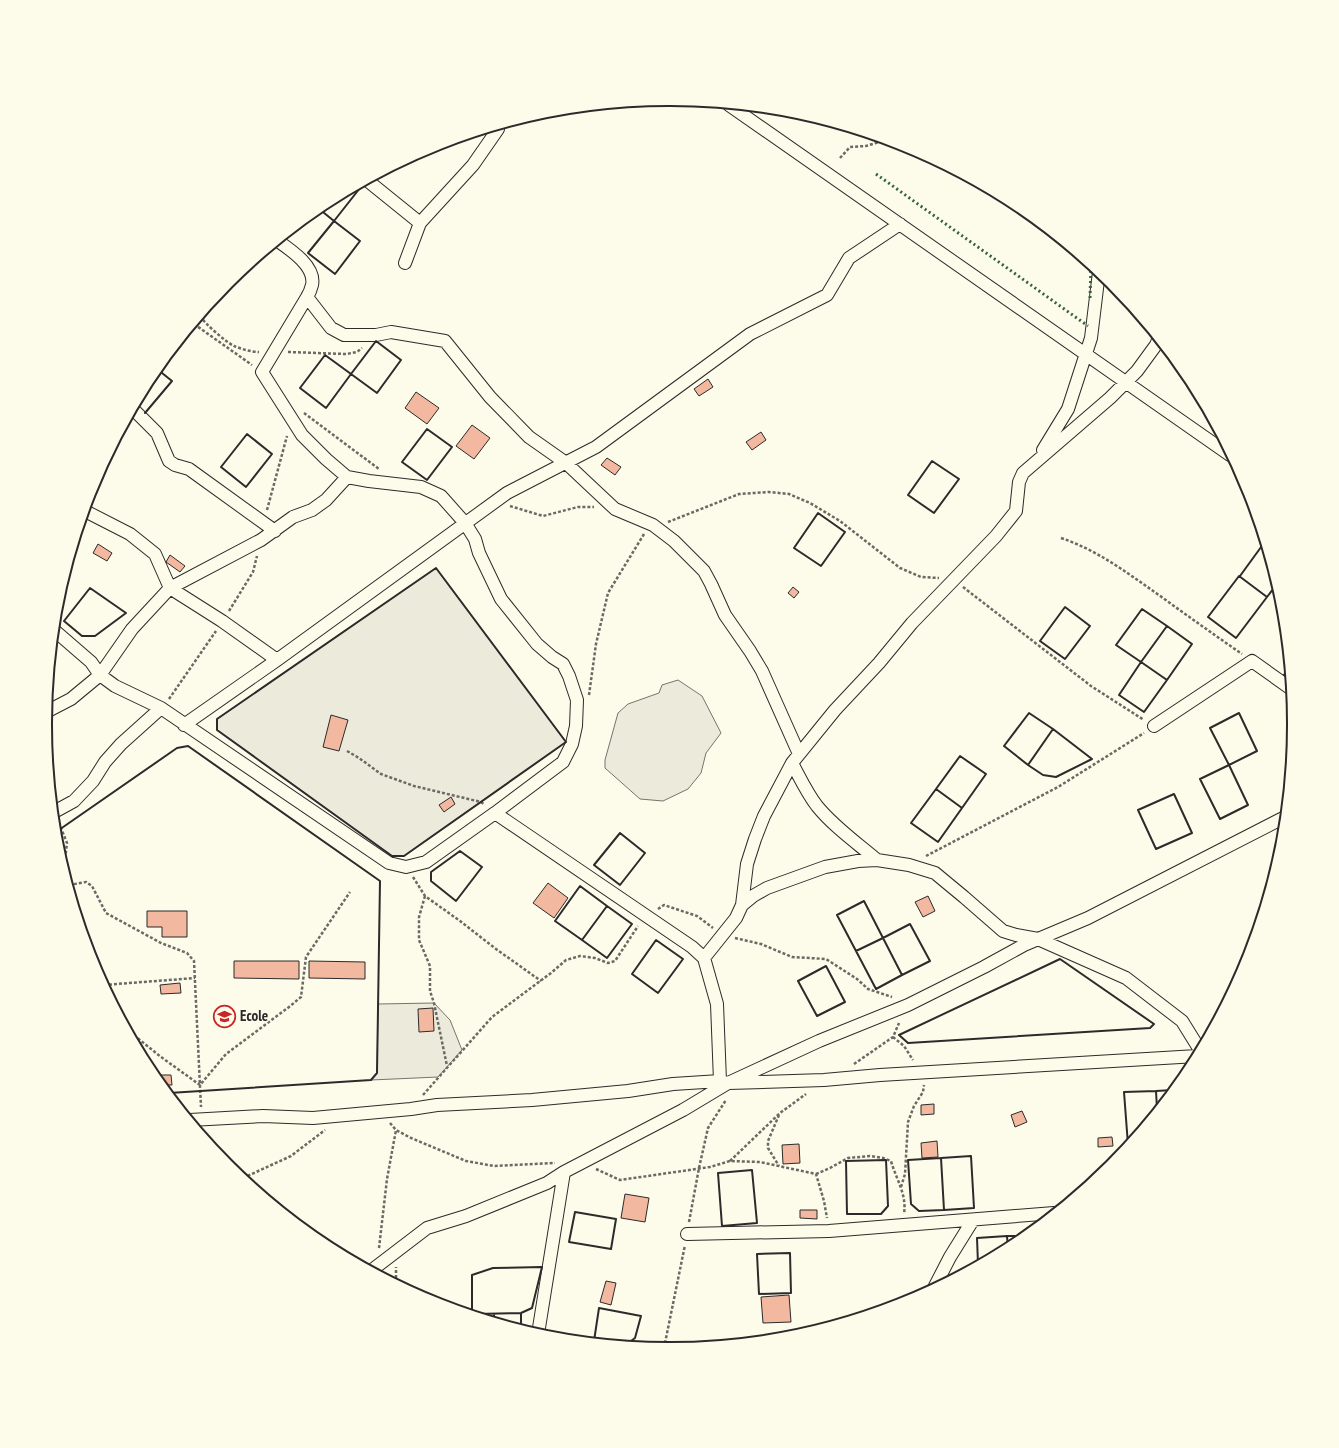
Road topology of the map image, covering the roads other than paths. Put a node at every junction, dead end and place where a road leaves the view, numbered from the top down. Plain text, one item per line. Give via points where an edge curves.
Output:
1 (737, 111) edge
2 (496, 132) edge
3 (372, 183) edge
4 (420, 223) junction
5 (900, 224) junction
6 (282, 244) edge
7 (405, 263) dead end
8 (1098, 280) edge
9 (307, 297) junction
10 (1156, 345) edge
11 (1086, 353) junction
12 (1126, 382) junction
13 (137, 413) edge
14 (1222, 450) edge
15 (1038, 459) junction
16 (566, 462) junction
17 (347, 477) junction
18 (90, 513) edge
19 (465, 523) junction
20 (275, 530) junction
21 (170, 588) junction
22 (59, 634) edge
23 (277, 660) junction
24 (100, 675) junction
25 (1286, 685) edge
26 (161, 708) junction
27 (52, 709) edge
28 (184, 725) junction
29 (1154, 726) road end
30 (795, 759) junction
31 (58, 809) edge
32 (495, 813) junction
33 (1279, 820) edge
34 (877, 860) junction
35 (742, 906) junction
36 (1038, 939) junction
37 (704, 958) junction
38 (1197, 1045) edge
39 (1190, 1056) edge
40 (724, 1082) junction
41 (196, 1120) edge
42 (561, 1167) junction
43 (1045, 1214) edge
44 (973, 1220) junction
45 (687, 1234) road end
46 (376, 1267) edge
47 (938, 1280) edge
48 (539, 1327) edge

1 - 5 street
2 - 4 street via 473,166
3 - 4 street
4 - 7 street
5 - 11 street
5 - 16 street via 849,258 827,295 750,334 596,447
6 - 9 street via 294,252 309,270 312,285
8 - 11 street via 1091,338
9 - 16 street via 331,328 344,335 376,335 391,332 445,341 490,397 529,438
9 - 17 street via 262,372 302,435
10 - 12 street
11 - 12 street
11 - 15 street via 1068,410
12 - 14 street
12 - 15 street
13 - 20 street via 157,433 169,461 189,469
15 - 30 street via 1023,473 1019,482 1016,511 996,536 912,623
16 - 19 street via 507,492
16 - 30 street via 615,508 652,524 674,541 704,571 725,615 762,671
17 - 19 street via 369,482 421,487 441,496
17 - 20 street via 326,500 312,510 293,517
18 - 21 street via 130,534 155,554
19 - 23 street
19 - 32 street via 475,539 501,599 537,644 563,664 577,700 572,744 563,762
20 - 21 street
21 - 23 street
21 - 24 street via 132,629
22 - 24 street via 91,662
23 - 28 street
24 - 26 street via 115,686
24 - 27 street via 71,699
25 - 29 street via 1252,661
26 - 28 street
26 - 31 street via 121,744 74,801
28 - 32 street via 389,863 406,867 426,862
30 - 34 street via 805,788 817,806
30 - 35 street via 754,839 747,864
32 - 37 street via 646,915
33 - 36 street via 1088,918
34 - 35 street via 825,867 767,888
34 - 36 street via 909,865 934,873 1003,931
35 - 37 street via 736,918
36 - 38 street via 1126,978 1182,1021
36 - 40 street via 908,1005 819,1040
37 - 40 street via 717,1004
39 - 40 street via 824,1080
40 - 41 street via 673,1084 628,1091 437,1105 313,1118 263,1116
40 - 42 street via 683,1110 582,1163
42 - 46 street via 547,1183 466,1216 427,1228
42 - 48 street
43 - 44 street
44 - 45 street via 829,1231
44 - 47 street

